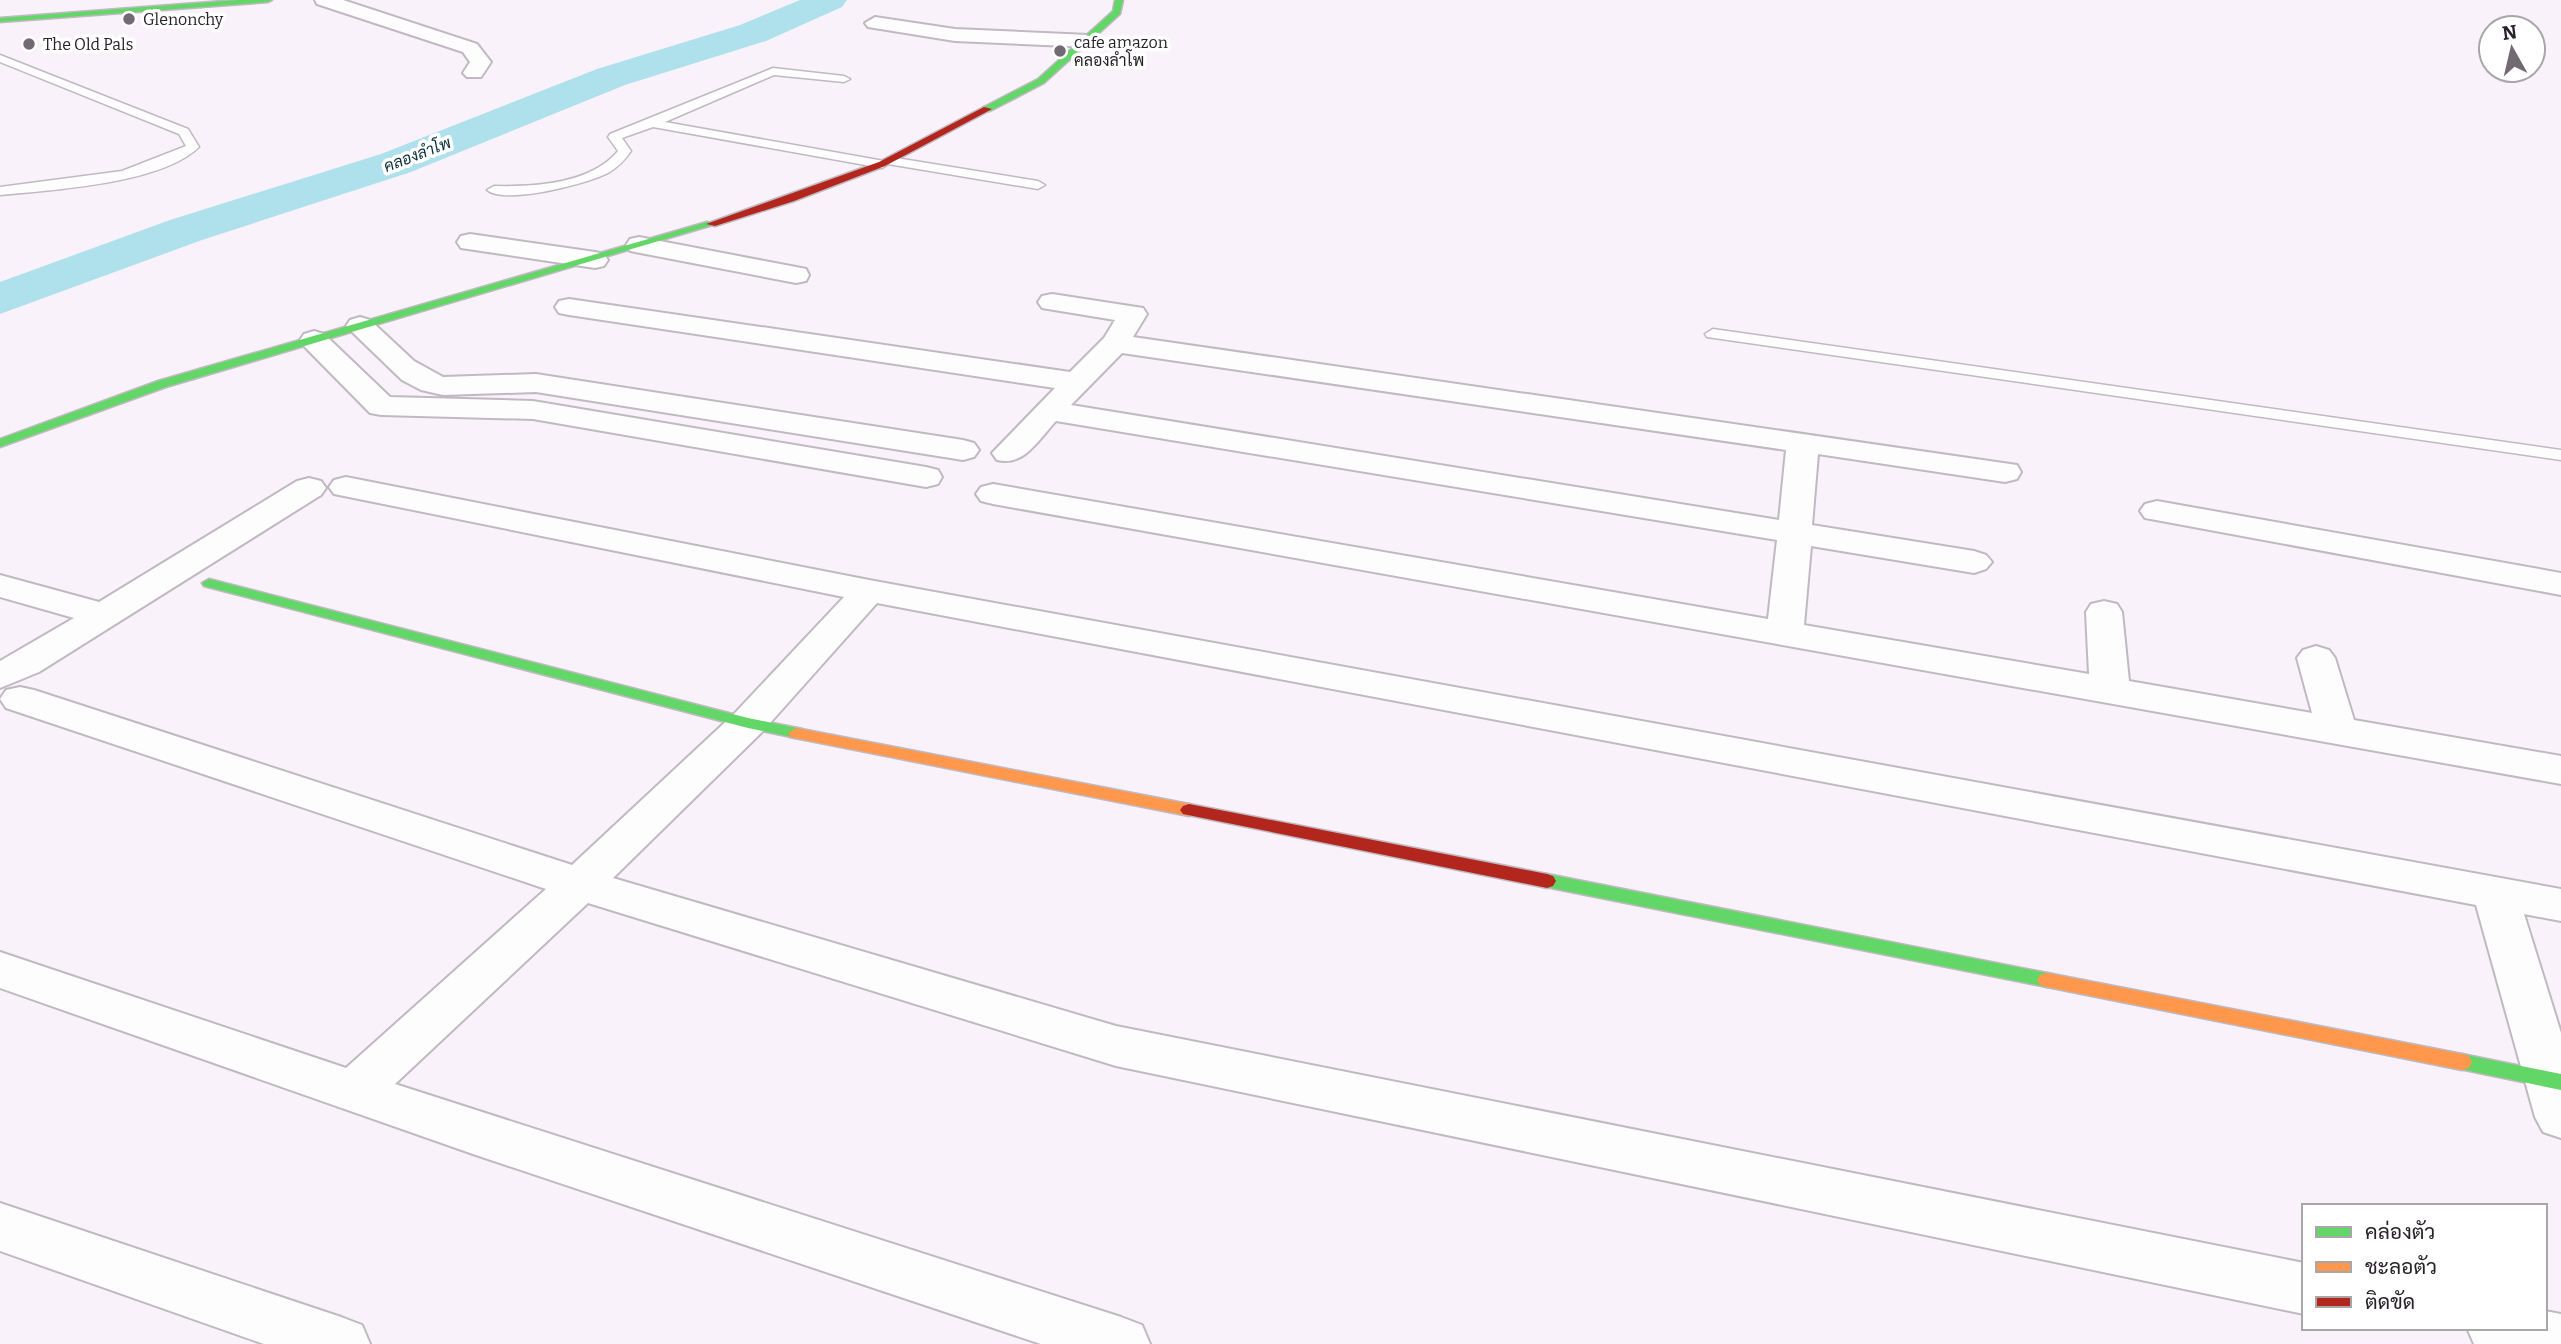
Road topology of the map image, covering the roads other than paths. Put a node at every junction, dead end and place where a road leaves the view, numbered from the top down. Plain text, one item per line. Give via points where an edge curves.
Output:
1 (93, 0) edge
2 (268, 0) edge
3 (324, 0) edge
4 (1119, 0) edge
5 (134, 6) edge
6 (0, 8) edge
7 (0, 20) edge
8 (875, 23) dead end
9 (1088, 41) junction
10 (0, 58) edge
11 (474, 73) dead end
12 (844, 79) dead end
13 (652, 123) junction
14 (886, 162) junction
15 (1038, 185) dead end
16 (494, 190) dead end
17 (0, 191) edge
18 (470, 242) dead end
19 (639, 246) junction
20 (595, 260) junction
21 (796, 275) dead end
22 (1052, 302) dead end
23 (569, 307) dead end
24 (360, 327) junction
25 (1713, 334) dead end
26 (314, 340) junction
27 (1115, 343) junction
28 (1077, 382) junction
29 (1049, 411) junction
30 (0, 443) edge
31 (1803, 443) junction
32 (963, 450) junction
33 (1008, 453) junction
34 (2561, 455) edge
35 (2005, 472) dead end
36 (957, 491) junction
37 (2157, 510) dead end
38 (1795, 532) junction
39 (1974, 562) dead end
40 (209, 583) dead end
41 (2561, 584) edge
42 (0, 586) edge
43 (869, 591) junction
44 (2105, 612) dead end
45 (105, 615) junction
46 (1785, 634) junction
47 (2316, 658) dead end
48 (10, 688) edge
49 (2110, 691) junction
50 (748, 723) junction
51 (2337, 731) junction
52 (2561, 770) edge
53 (580, 884) junction
54 (2495, 892) junction
55 (2561, 905) edge
56 (0, 970) edge
57 (355, 1090) junction
58 (2557, 1092) edge
59 (0, 1227) edge
60 (2302, 1289) edge
61 (2505, 1330) edge
62 (2561, 1342) edge
63 (341, 1344) edge
64 (1121, 1344) edge

1 - 6 street
2 - 5 street
3 - 11 street via 470,48 481,62
4 - 9 street via 1117,12
5 - 7 street
8 - 9 street via 955,35
9 - 14 street via 1041,81
10 - 17 lane via 184,132 193,147 172,160 90,182
12 - 13 lane via 773,71
13 - 14 lane
13 - 16 lane via 614,137 625,151 620,161 561,186
14 - 15 lane
14 - 19 street
18 - 20 street
19 - 20 street
19 - 21 street
20 - 24 street
22 - 27 street via 1133,313
23 - 28 street
24 - 26 street
24 - 32 street via 432,384 536,383
25 - 34 lane
26 - 30 street via 162,384
26 - 36 street via 381,407 533,410
27 - 28 street
27 - 31 street
28 - 29 street
29 - 33 street
29 - 38 street
31 - 35 street
31 - 38 street
32 - 33 street
32 - 36 street via 928,469
33 - 36 street via 1023,467 1016,482
36 - 46 street
37 - 41 street
38 - 39 street
38 - 46 street
40 - 50 street
42 - 45 street
43 - 45 street via 328,488
43 - 50 street
43 - 54 street
44 - 49 street
45 - 48 street
46 - 49 street
47 - 51 street
48 - 53 street
49 - 51 street
50 - 53 street
50 - 58 street
51 - 52 street
53 - 57 street
53 - 60 street via 1116,1046
54 - 55 street
54 - 58 street
56 - 57 street
57 - 64 street
59 - 63 street
61 - 62 street

